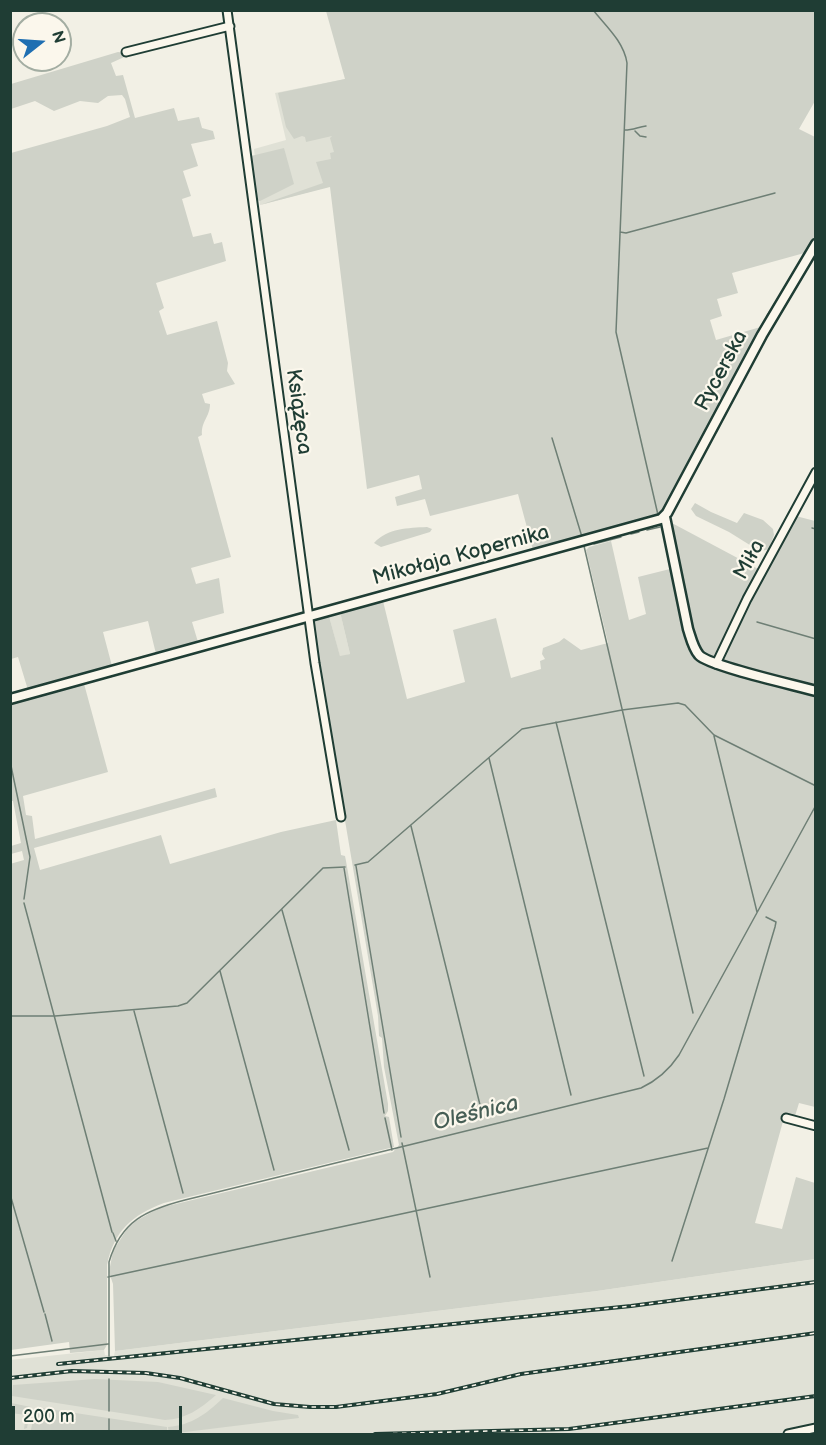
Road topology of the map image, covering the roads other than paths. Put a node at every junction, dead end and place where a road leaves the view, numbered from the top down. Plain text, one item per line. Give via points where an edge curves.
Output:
1 (228, 10) edge
2 (230, 26) junction
3 (126, 52) dead end
4 (816, 244) edge
5 (816, 472) edge
6 (664, 517) junction
7 (309, 616) junction
8 (716, 664) junction
9 (816, 691) edge
10 (10, 699) edge
11 (341, 817) dead end
12 (786, 1118) dead end
13 (816, 1126) edge
14 (816, 1428) edge
15 (788, 1434) edge

1 - 2 street, Książęca
2 - 3 street
2 - 7 street, Książęca
4 - 6 street, Rycerska via 768,323
5 - 8 street, Miła
6 - 7 street, Mikołaja Kopernika
6 - 8 street via 692,644 699,655
7 - 10 street, Mikołaja Kopernika
7 - 11 street, Książęca
8 - 9 street
12 - 13 street
14 - 15 street

